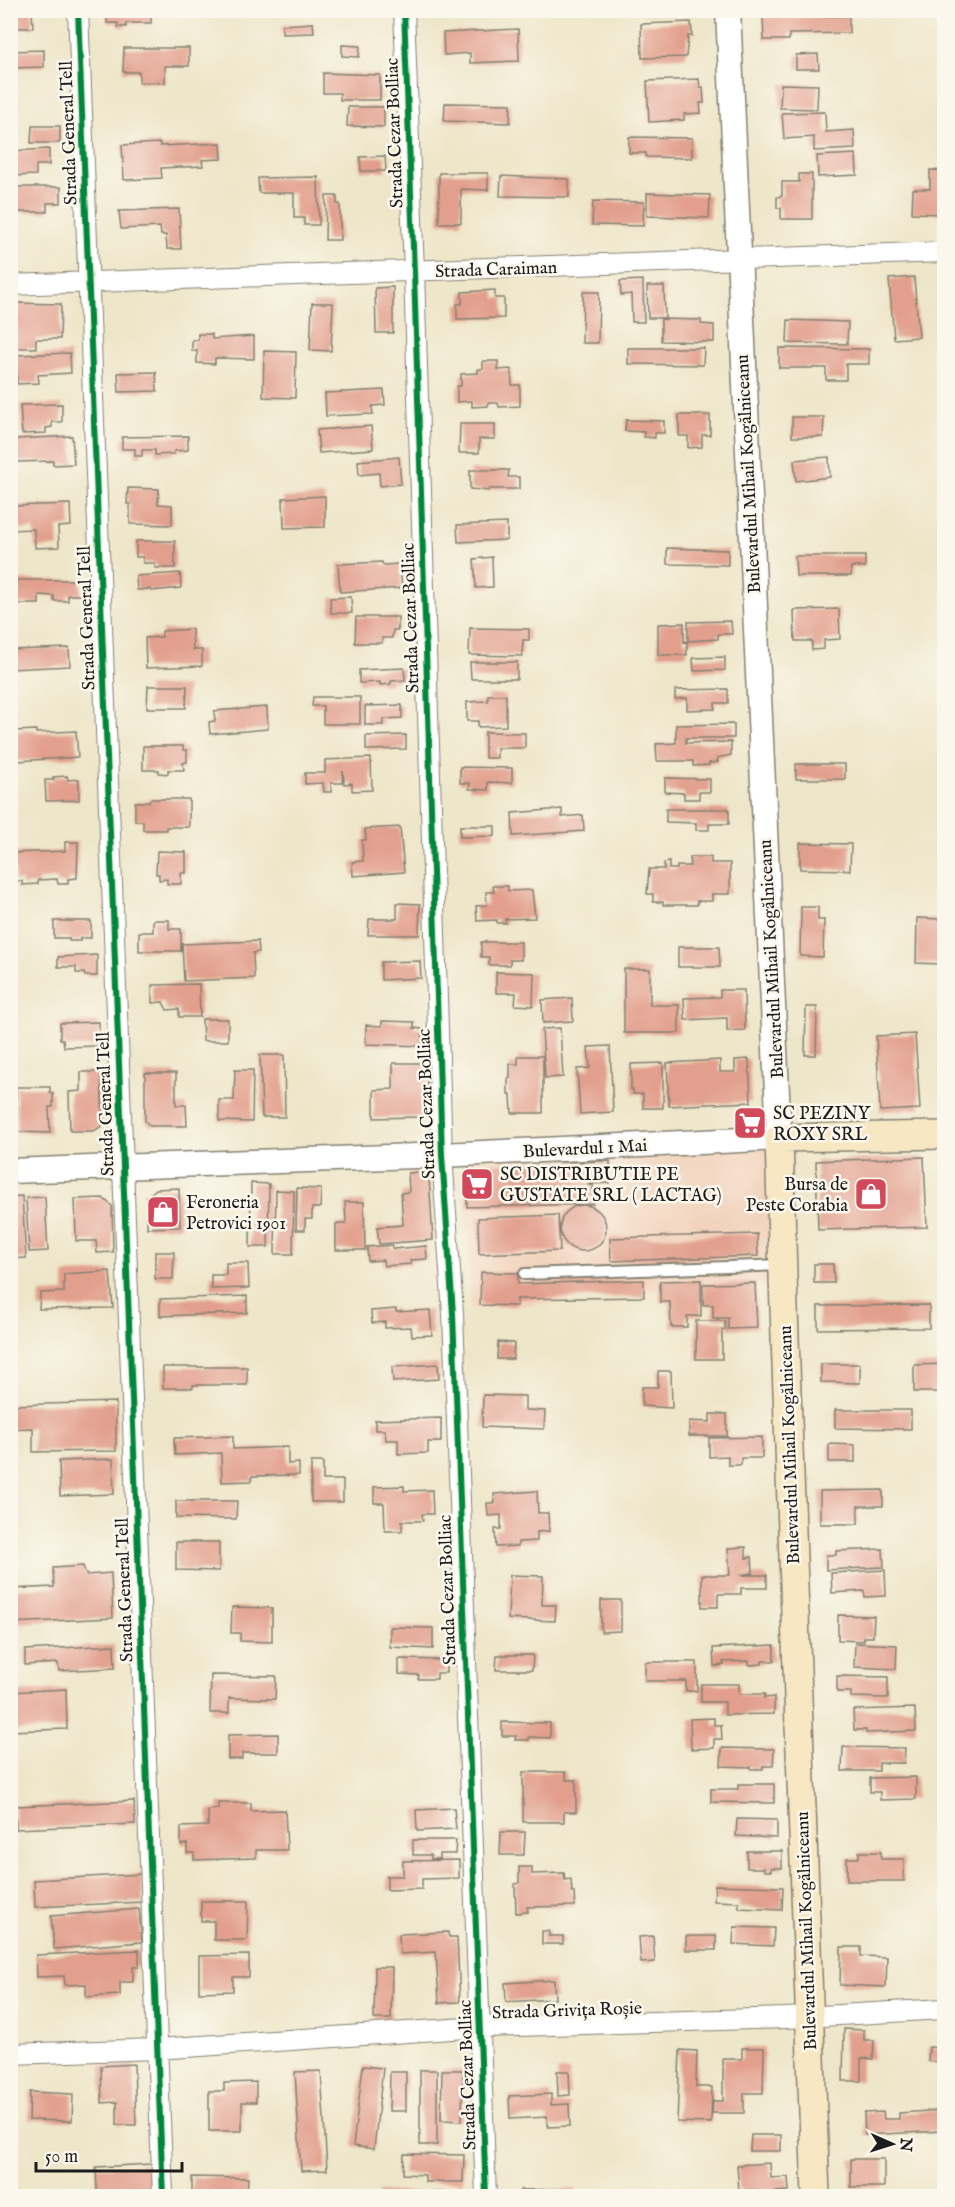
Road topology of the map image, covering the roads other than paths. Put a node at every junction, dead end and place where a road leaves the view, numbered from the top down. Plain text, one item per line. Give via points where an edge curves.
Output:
1 (78, 10) edge
2 (404, 10) edge
3 (728, 10) edge
4 (945, 252) edge
5 (738, 259) junction
6 (414, 272) junction
7 (89, 282) junction
8 (10, 285) edge
9 (945, 1136) edge
10 (780, 1138) junction
11 (442, 1155) junction
12 (122, 1166) junction
13 (10, 1171) edge
14 (783, 1265) junction
15 (525, 1274) dead end
16 (945, 2009) edge
17 (810, 2016) junction
18 (481, 2027) junction
19 (157, 2049) junction
20 (10, 2054) edge
21 (163, 2196) edge
22 (486, 2196) edge
23 (816, 2196) edge

1 - 7 street, Strada General Tell
2 - 6 street, Strada Cezar Bolliac
3 - 5 street, Bulevardul Mihail Kogălniceanu
4 - 5 street, Strada Caraiman
5 - 6 street, Strada Caraiman
5 - 10 street, Bulevardul Mihail Kogălniceanu
6 - 7 street, Strada Caraiman
6 - 11 street, Strada Cezar Bolliac
7 - 8 street, Strada Caraiman
7 - 12 street, Strada General Tell
9 - 10 main road, Bulevardul 1 Mai
10 - 11 street, Bulevardul 1 Mai
10 - 14 main road, Bulevardul Mihail Kogălniceanu
11 - 12 street, Bulevardul 1 Mai
11 - 18 street, Strada Cezar Bolliac via 453,1314
12 - 13 street, Bulevardul 1 Mai
12 - 19 street, Strada General Tell
14 - 15 lane
14 - 17 main road, Bulevardul Mihail Kogălniceanu
16 - 17 street, Strada Grivița Roșie
17 - 18 street, Strada Grivița Roșie
17 - 23 main road, Bulevardul Mihail Kogălniceanu
18 - 19 street, Strada Grivița Roșie
18 - 22 street, Strada Cezar Bolliac
19 - 20 street, Strada Grivița Roșie
19 - 21 street, Strada General Tell

